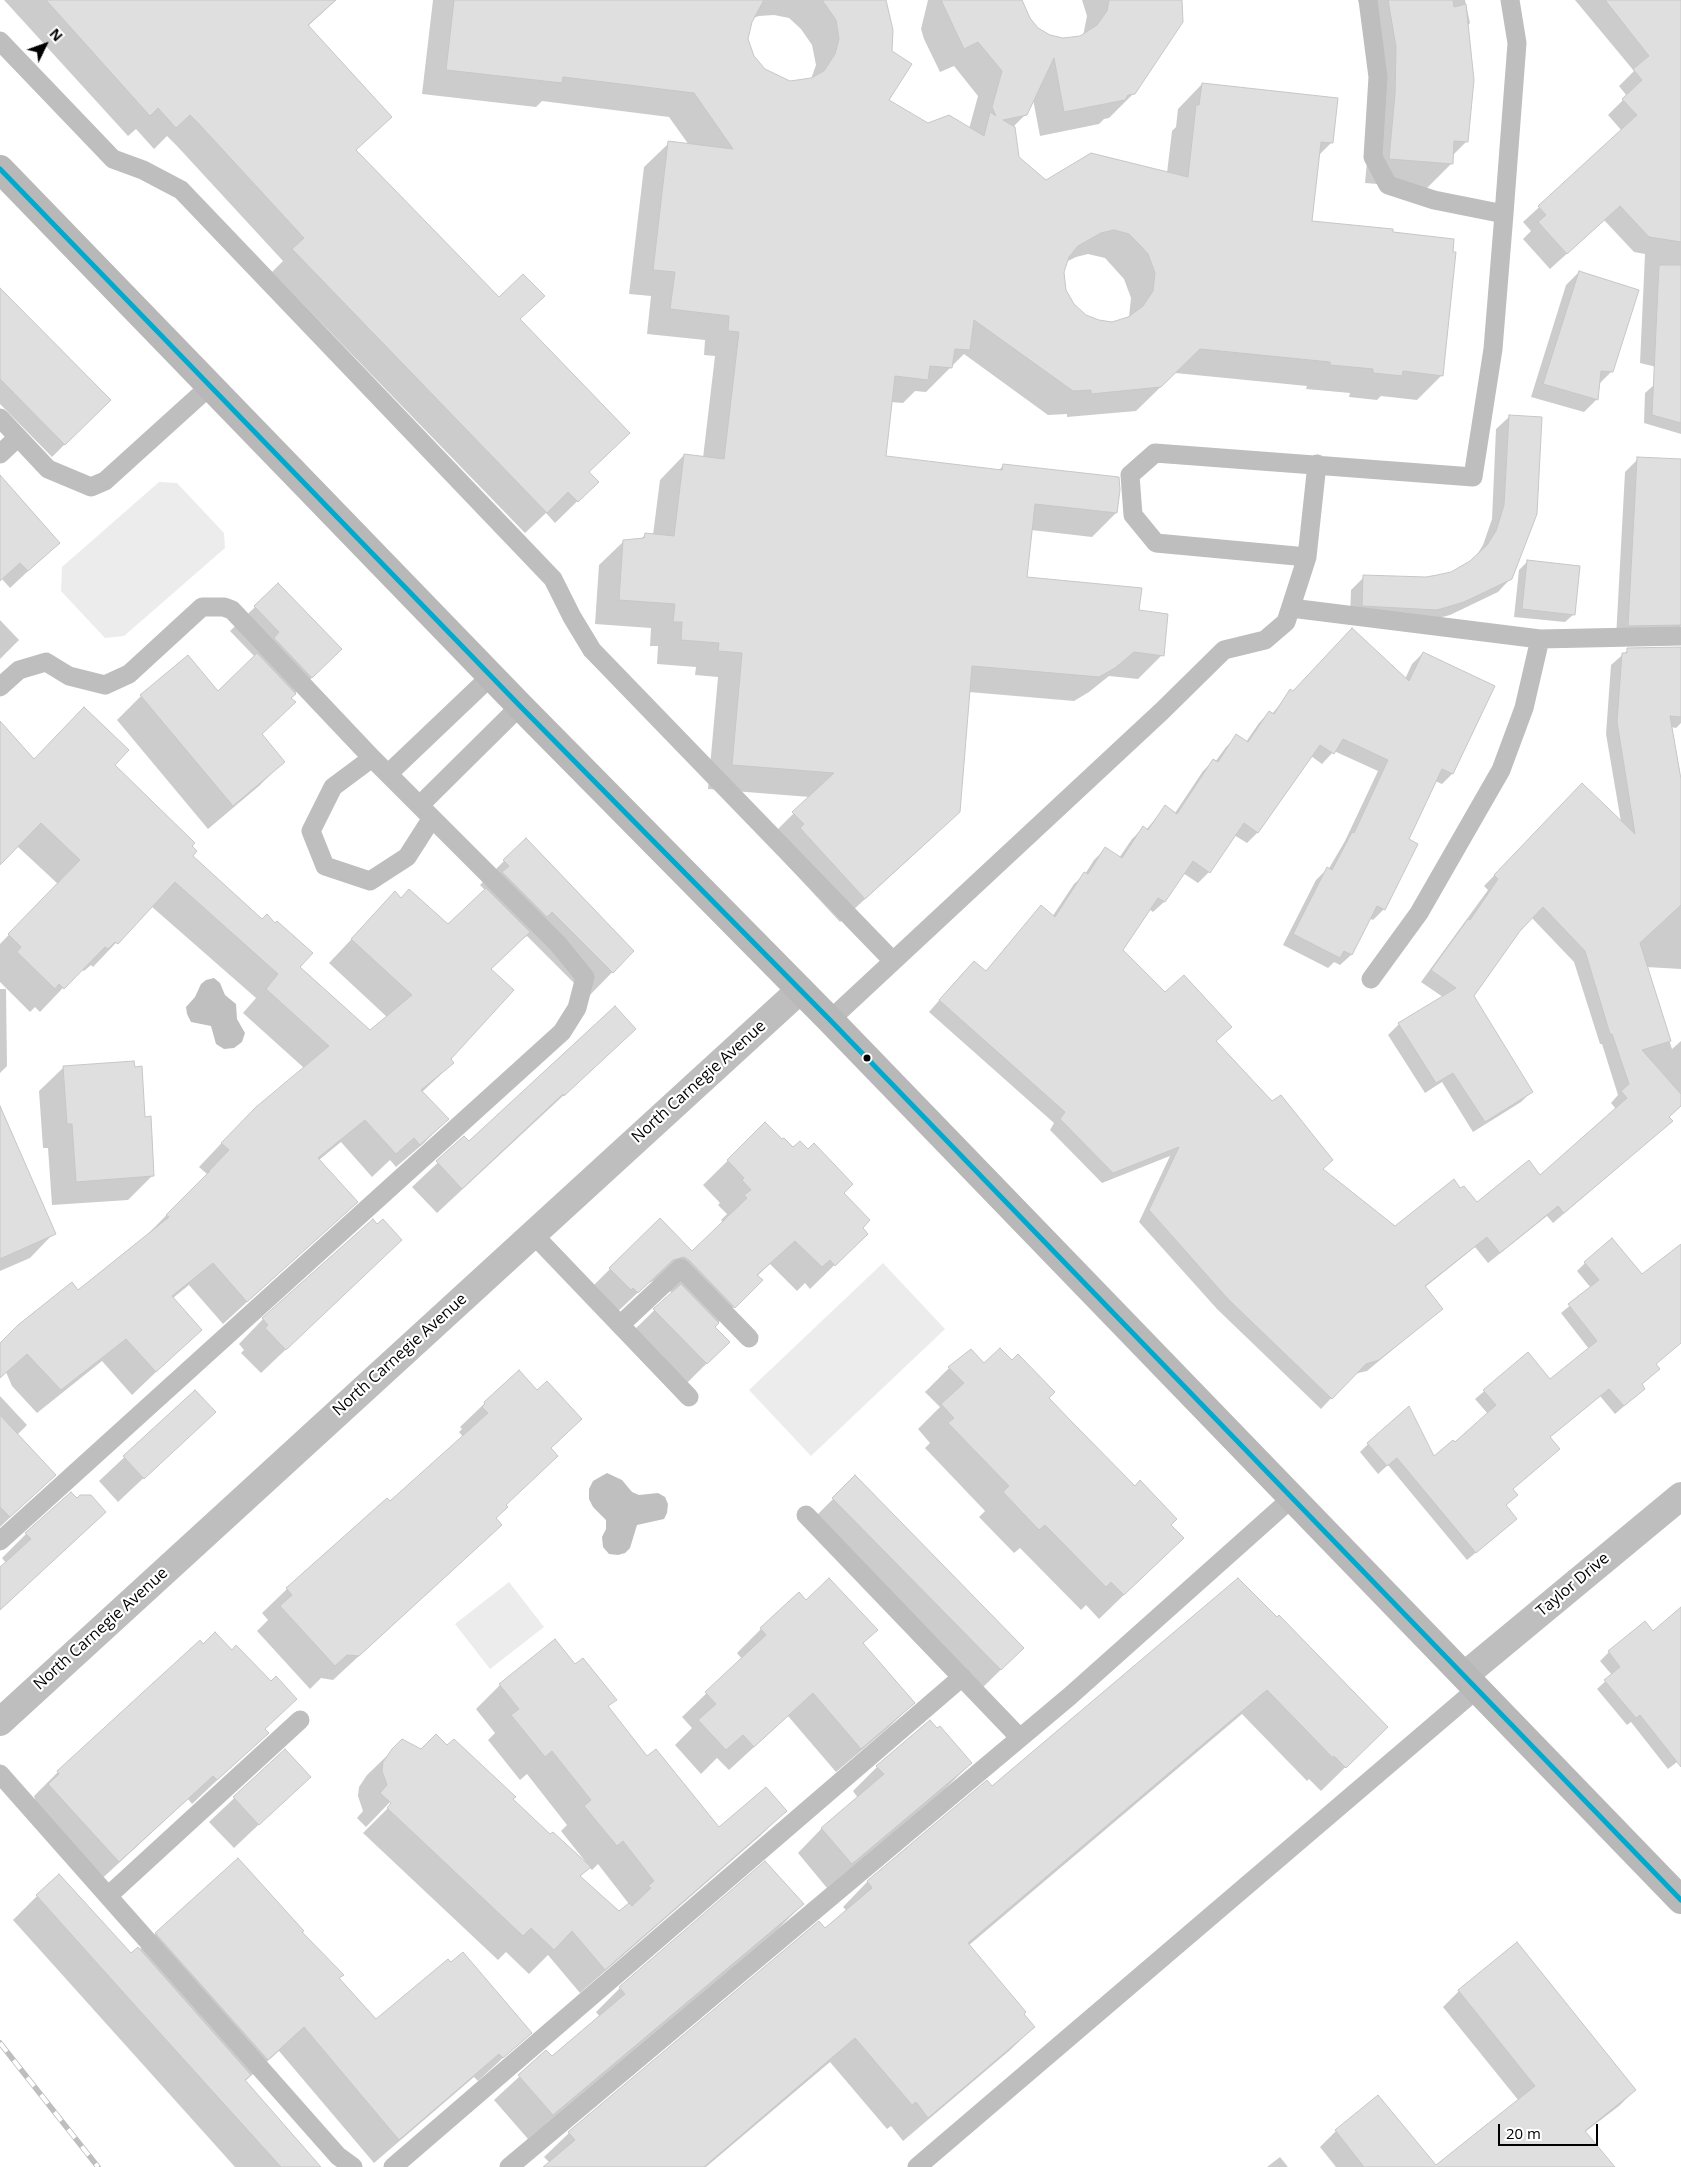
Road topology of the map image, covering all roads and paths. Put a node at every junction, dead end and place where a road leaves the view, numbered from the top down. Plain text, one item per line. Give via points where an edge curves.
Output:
1 (1368, 0) edge
2 (1510, 0) edge
3 (0, 41) edge
4 (0, 169) edge
5 (1504, 214) junction
6 (210, 386) junction
7 (0, 418) edge
8 (18, 437) junction
9 (0, 454) edge
10 (1317, 464) junction
11 (1308, 557) junction
12 (1291, 608) junction
13 (1681, 636) edge
14 (1540, 640) junction
15 (491, 676) junction
16 (0, 687) edge
17 (520, 706) junction
18 (372, 758) junction
19 (388, 774) junction
20 (426, 811) junction
21 (892, 960) junction
22 (1371, 979) dead end
23 (800, 990) junction
24 (830, 1020) junction
25 (532, 1234) junction
26 (620, 1325) junction
27 (749, 1338) dead end
28 (689, 1397) dead end
29 (1681, 1496) edge
30 (1293, 1497) junction
31 (806, 1515) dead end
32 (0, 1541) edge
33 (962, 1677) junction
34 (1471, 1681) junction
35 (300, 1720) dead end
36 (0, 1722) edge
37 (1020, 1738) junction
38 (0, 1774) edge
39 (108, 1896) junction
40 (1681, 1900) edge
41 (353, 2167) edge
42 (393, 2167) edge
43 (509, 2167) edge
44 (917, 2167) edge

1 - 5 lane via 1378,77 1373,157 1388,186 1434,200
2 - 5 lane via 1516,43
3 - 21 lane via 113,159 181,190 552,579 592,650
4 - 6 main road
5 - 10 lane via 1493,349 1473,477
6 - 8 lane via 106,481 91,487 48,469
6 - 15 main road
7 - 8 lane
8 - 9 lane
10 - 11 lane
10 - 11 lane via 1156,453 1130,476 1133,515 1156,543
11 - 12 lane
12 - 14 lane
12 - 21 lane via 1286,622 1265,640 1224,650
13 - 14 lane
14 - 22 lane via 1524,708 1501,770 1419,913
15 - 17 main road
15 - 19 lane
16 - 18 lane via 19,670 46,662 69,676 105,685 129,674 202,607 224,607 232,610
17 - 20 lane
17 - 23 main road
18 - 19 lane
18 - 20 lane via 333,787 311,831 326,866 370,881 407,857
19 - 20 lane
20 - 32 lane via 558,944 585,978 577,1008 562,1032
21 - 24 lane
23 - 24 main road
23 - 25 street, North Carnegie Avenue
24 - 30 main road
25 - 26 lane
25 - 36 street, North Carnegie Avenue
26 - 27 lane via 681,1268
26 - 28 lane
29 - 34 street, Taylor Drive
30 - 34 main road
30 - 37 lane
31 - 33 lane
33 - 37 lane
33 - 42 lane
34 - 40 main road
34 - 44 lane
35 - 39 lane
37 - 43 lane
38 - 39 lane
39 - 41 lane via 338,2156

